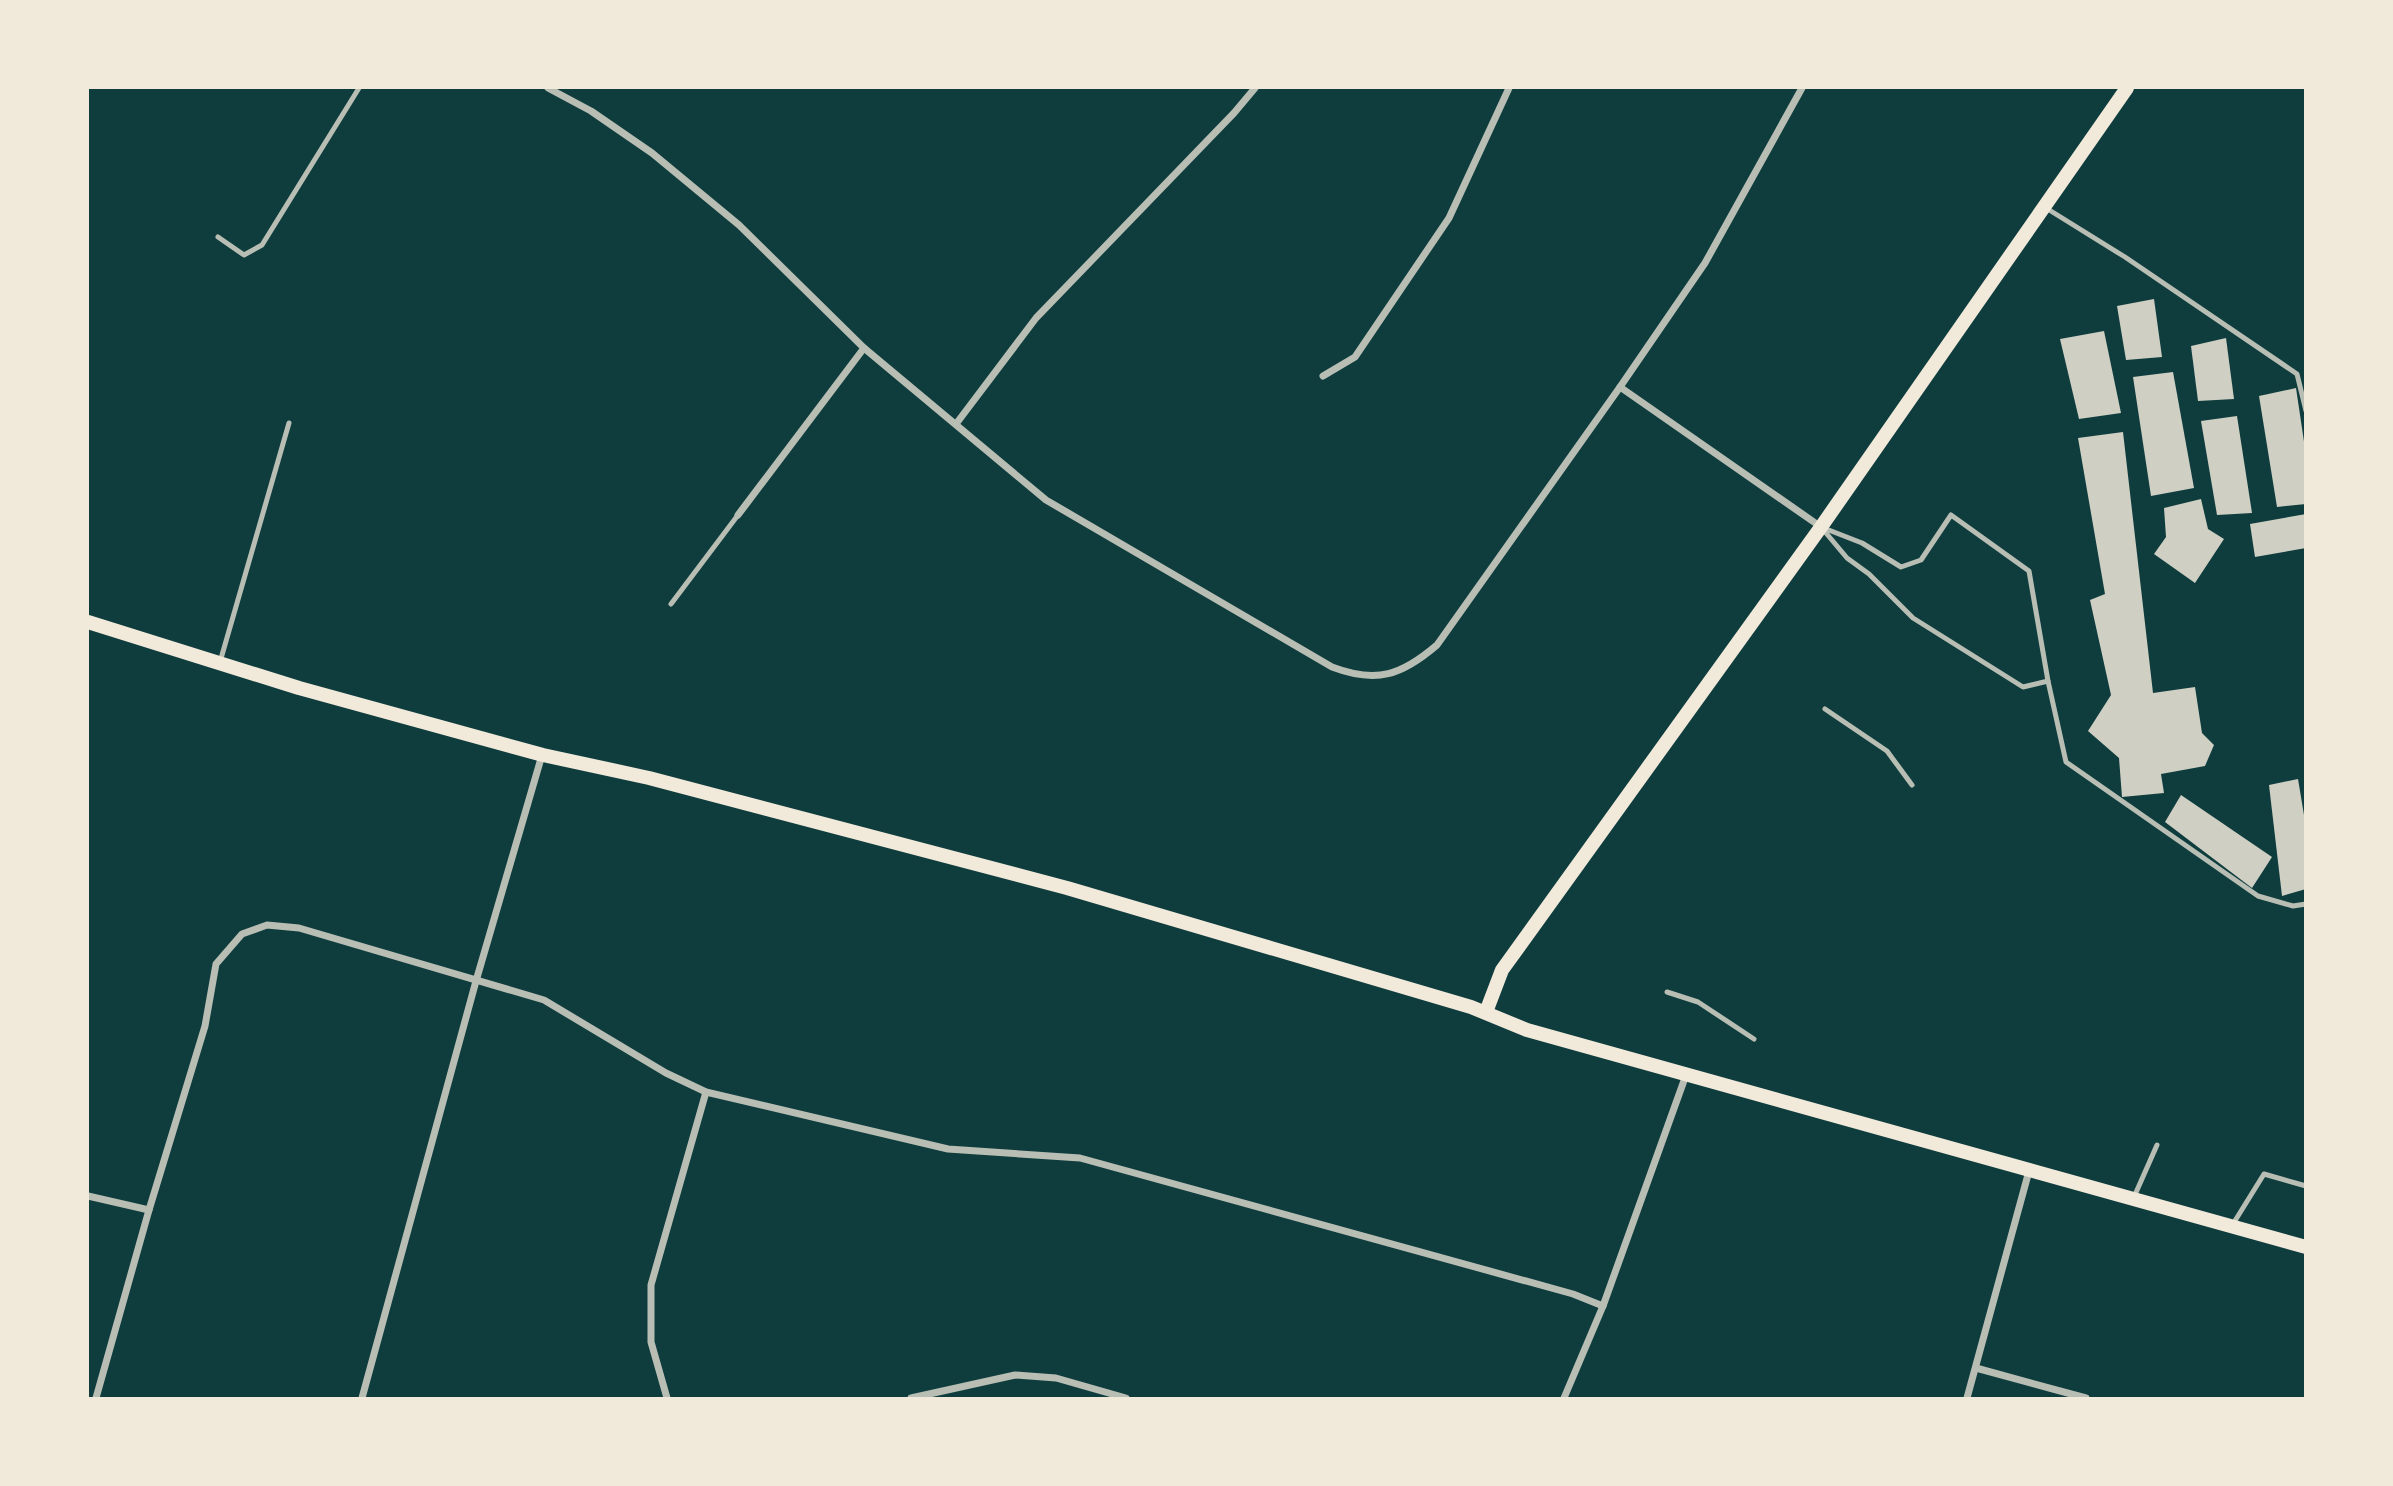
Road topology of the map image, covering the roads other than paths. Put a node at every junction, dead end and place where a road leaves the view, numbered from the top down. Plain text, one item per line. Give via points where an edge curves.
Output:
1 (359, 88) edge
2 (548, 88) edge
3 (1255, 88) edge
4 (1509, 88) edge
5 (1801, 88) edge
6 (2127, 88) edge
7 (2043, 206) junction
8 (218, 237) dead end
9 (864, 348) junction
10 (1323, 376) dead end
11 (1620, 387) junction
12 (2305, 411) edge
13 (289, 423) dead end
14 (956, 424) junction
15 (738, 515) joint
16 (1821, 527) junction
17 (671, 604) dead end
18 (88, 622) edge
19 (220, 663) junction
20 (2048, 681) junction
21 (1825, 709) dead end
22 (542, 755) junction
23 (1912, 785) dead end
24 (2305, 904) edge
25 (476, 981) junction
26 (1667, 992) dead end
27 (1486, 1012) junction
28 (1754, 1039) dead end
29 (1686, 1075) junction
30 (706, 1092) junction
31 (2157, 1145) dead end
32 (2029, 1171) junction
33 (2305, 1185) edge
34 (88, 1196) edge
35 (2133, 1200) junction
36 (149, 1210) junction
37 (2231, 1228) junction
38 (2305, 1247) edge
39 (1603, 1306) junction
40 (1976, 1367) junction
41 (96, 1398) edge
42 (362, 1398) edge
43 (667, 1398) edge
44 (911, 1398) edge
45 (1126, 1398) edge
46 (1564, 1398) edge
47 (1967, 1398) edge
48 (2086, 1398) edge

1 - 8 lane via 262,245 244,255
2 - 9 street via 652,153 739,225
3 - 14 street via 1036,318
4 - 10 street via 1449,218 1355,357
5 - 11 street via 1704,263
6 - 7 main road
7 - 12 lane via 2297,374
7 - 16 main road
9 - 14 street
9 - 15 street
11 - 14 street via 1437,645 1415,664 1384,676 1332,667 1066,512
11 - 16 street
13 - 19 lane
15 - 17 lane
16 - 20 lane via 1847,558 1913,618 2023,687
16 - 20 lane via 1862,543 1901,567 1921,560 1951,515 2029,571
16 - 27 main road via 1502,970
18 - 19 main road
19 - 22 main road
20 - 24 lane via 2066,762 2258,896 2293,906
21 - 23 lane via 1888,751
22 - 25 street
22 - 27 main road via 649,778 1058,885
25 - 30 street via 544,1000
25 - 36 street via 299,928 267,925 242,934 216,964 205,1026
25 - 42 street
26 - 28 lane via 1698,1002
27 - 29 main road via 1527,1030
29 - 32 main road
29 - 39 street
30 - 39 street via 948,1149 1080,1158
30 - 43 street via 651,1285 651,1342
31 - 35 lane
32 - 35 main road
32 - 40 street
33 - 37 lane via 2264,1174
34 - 36 street
35 - 37 main road
36 - 41 street
37 - 38 main road
39 - 46 street
40 - 47 street
40 - 48 street
44 - 45 street via 1015,1375 1056,1378

